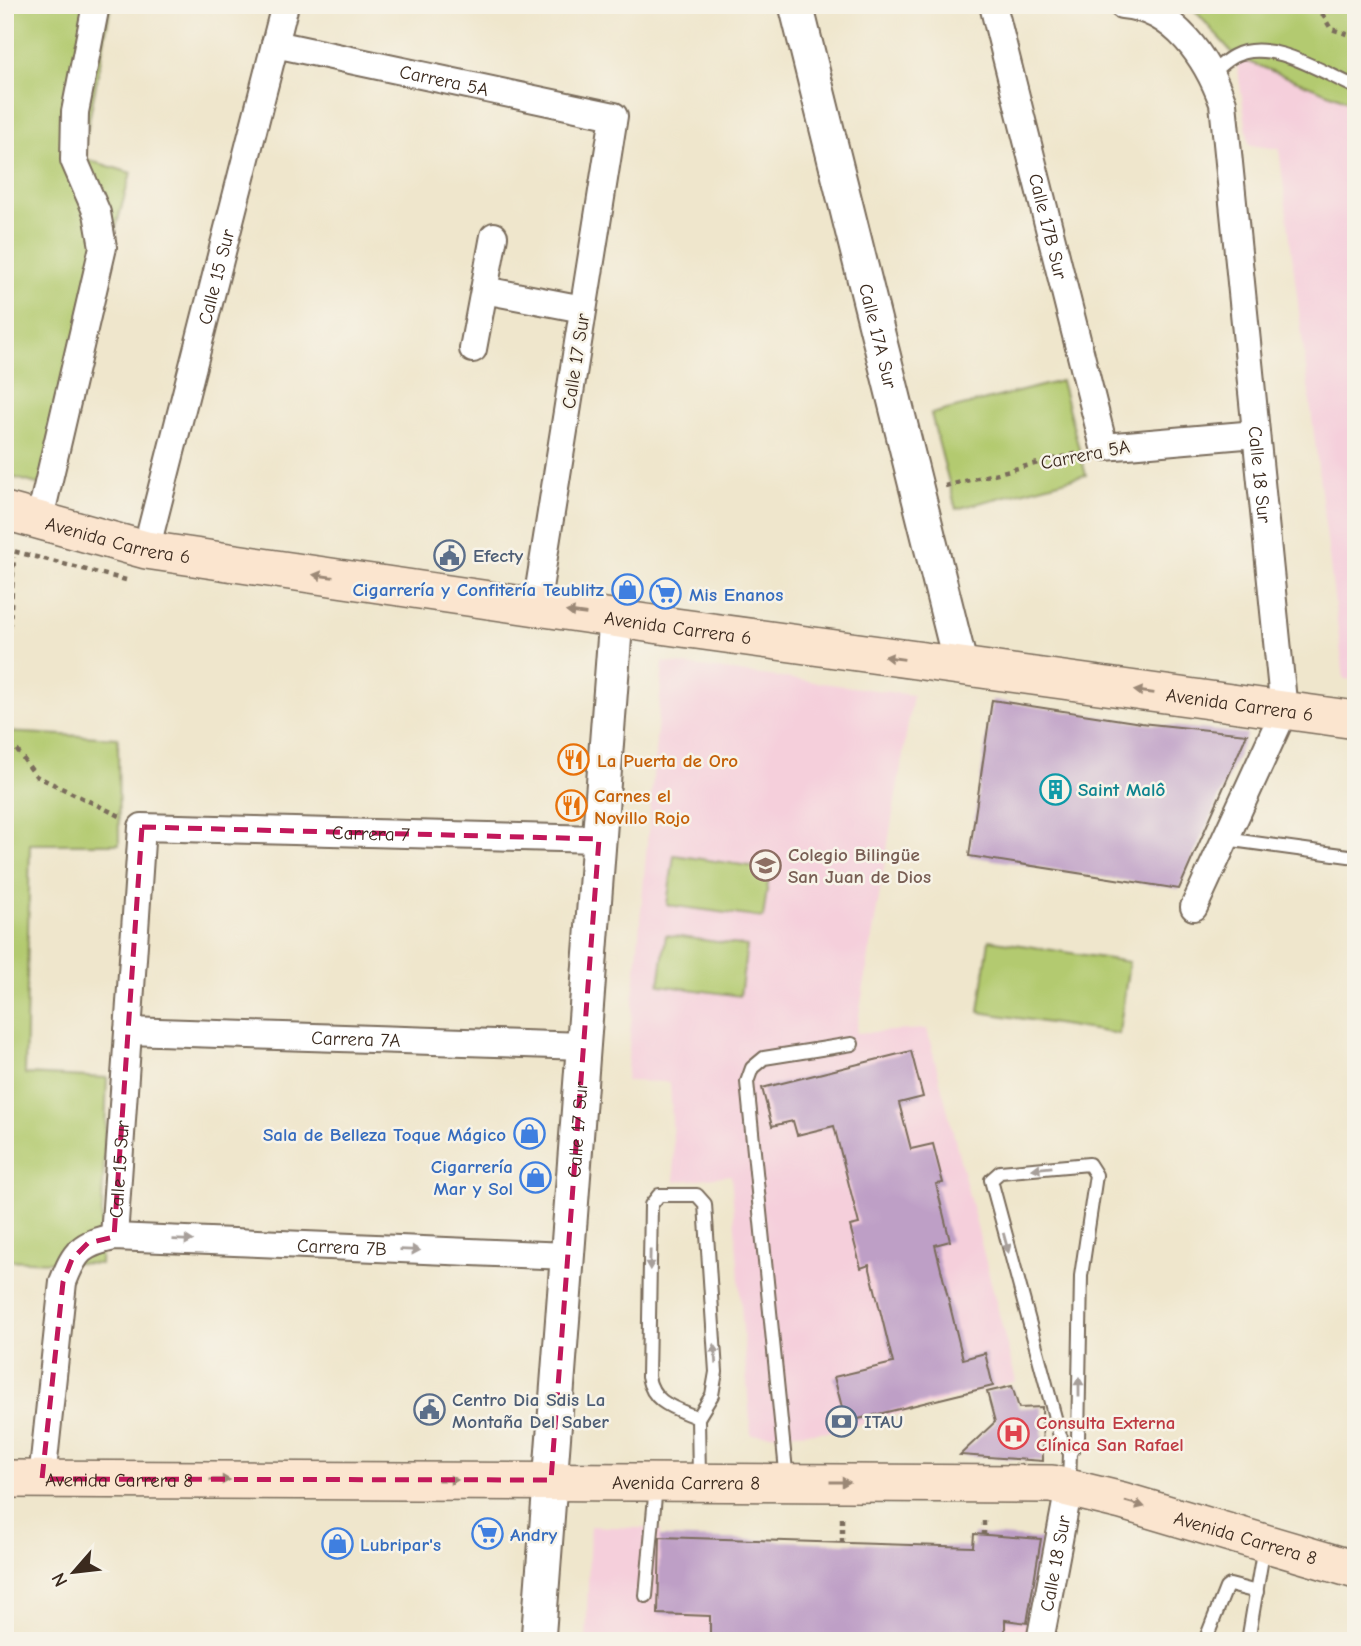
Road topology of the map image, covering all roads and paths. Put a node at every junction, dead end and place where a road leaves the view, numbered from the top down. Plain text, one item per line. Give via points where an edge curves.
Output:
1 (96, 5) edge
2 (285, 5) edge
3 (796, 5) edge
4 (993, 5) edge
5 (1122, 5) edge
6 (1317, 5) edge
7 (1356, 37) edge
8 (275, 44) junction
9 (1212, 72) junction
10 (1356, 87) edge
11 (614, 116) joint
12 (494, 236) dead end
13 (484, 290) junction
14 (583, 309) junction
15 (474, 349) dead end
16 (1256, 434) junction
17 (1104, 447) junction
18 (918, 492) junction
19 (20, 516) edge
20 (146, 550) junction
21 (14, 557) dead end
22 (536, 607) junction
23 (616, 618) junction
24 (961, 667) junction
25 (5, 707) edge
26 (1284, 711) junction
27 (1356, 720) edge
28 (5, 734) edge
29 (142, 827) junction
30 (599, 839) junction
31 (1226, 839) junction
32 (1356, 857) edge
33 (1194, 907) dead end
34 (128, 1031) junction
35 (852, 1044) dead end
36 (584, 1046) junction
37 (114, 1237) junction
38 (568, 1256) junction
39 (698, 1418) junction
40 (1069, 1470) junction
41 (5, 1479) edge
42 (42, 1479) junction
43 (551, 1480) junction
44 (656, 1481) junction
45 (699, 1481) junction
46 (787, 1482) junction
47 (842, 1515) dead end
48 (984, 1521) dead end
49 (984, 1535) dead end
50 (842, 1543) dead end
51 (1265, 1543) junction
52 (1356, 1570) edge
53 (1256, 1592) junction
54 (646, 1596) dead end
55 (538, 1641) edge
56 (1040, 1641) edge
57 (1205, 1641) edge
58 (1248, 1641) edge

1 - 19 street via 75,112 74,160 97,213 103,247 44,501
2 - 8 street, Calle 15 Sur
3 - 18 street, Calle 17A Sur
4 - 17 street, Calle 17B Sur
5 - 9 street, Calle 18 Sur via 1157,16 1183,35
6 - 7 path via 1331,29
8 - 11 street, Carrera 5A
8 - 20 street, Calle 15 Sur
9 - 10 lane via 1235,55 1259,50
9 - 16 street, Calle 18 Sur via 1223,103
11 - 14 street, Calle 17 Sur
12 - 13 street
13 - 14 street
13 - 15 street
14 - 22 street, Calle 17 Sur
16 - 17 street, Carrera 5A
16 - 26 street, Calle 18 Sur
17 - 18 path, Carrera 5A
18 - 24 street, Calle 17A Sur
19 - 20 main road, Avenida Carrera 6
22 -> 20 main road, Avenida Carrera 6
21 - 25 path
23 -> 22 main road, Avenida Carrera 6
24 -> 23 main road, Avenida Carrera 6
23 - 30 street, Calle 17 Sur
26 -> 24 main road, Avenida Carrera 6
26 - 27 main road, Avenida Carrera 6
26 - 31 street
28 - 29 path via 36,776
29 - 30 street, Carrera 7
29 - 34 street, Calle 15 Sur
30 - 36 street, Calle 17 Sur
31 - 32 lane
31 - 33 street
34 - 36 street, Carrera 7A
34 - 37 street, Calle 15 Sur
35 - 46 lane via 764,1058 752,1068 747,1082
36 - 38 street, Calle 17 Sur
37 -> 38 street, Carrera 7B
37 - 42 street, Calle 15 Sur via 88,1242 72,1259 63,1282
38 - 43 street, Calle 17 Sur
39 -> 39 lane via 712,1395 716,1372 705,1204 696,1195 659,1195 651,1205 648,1377 657,1398
39 - 45 lane
40 -> 40 lane via 1078,1440 1081,1276 1096,1174 1092,1166 1084,1164 1000,1172 991,1180
46 -> 40 main road, Avenida Carrera 8 via 1031,1483
40 -> 51 main road, Avenida Carrera 8
40 - 56 street, Calle 18 Sur
41 - 42 main road, Avenida Carrera 8
42 -> 43 main road, Avenida Carrera 8
43 - 44 main road, Avenida Carrera 8
43 - 55 street, Calle 17 Sur
44 - 45 main road, Avenida Carrera 8
44 - 54 lane
45 - 46 main road, Avenida Carrera 8
47 - 50 path
48 - 49 path
51 - 52 main road, Avenida Carrera 8
51 - 53 lane
53 - 57 lane via 1230,1585 1226,1588
53 - 58 lane

